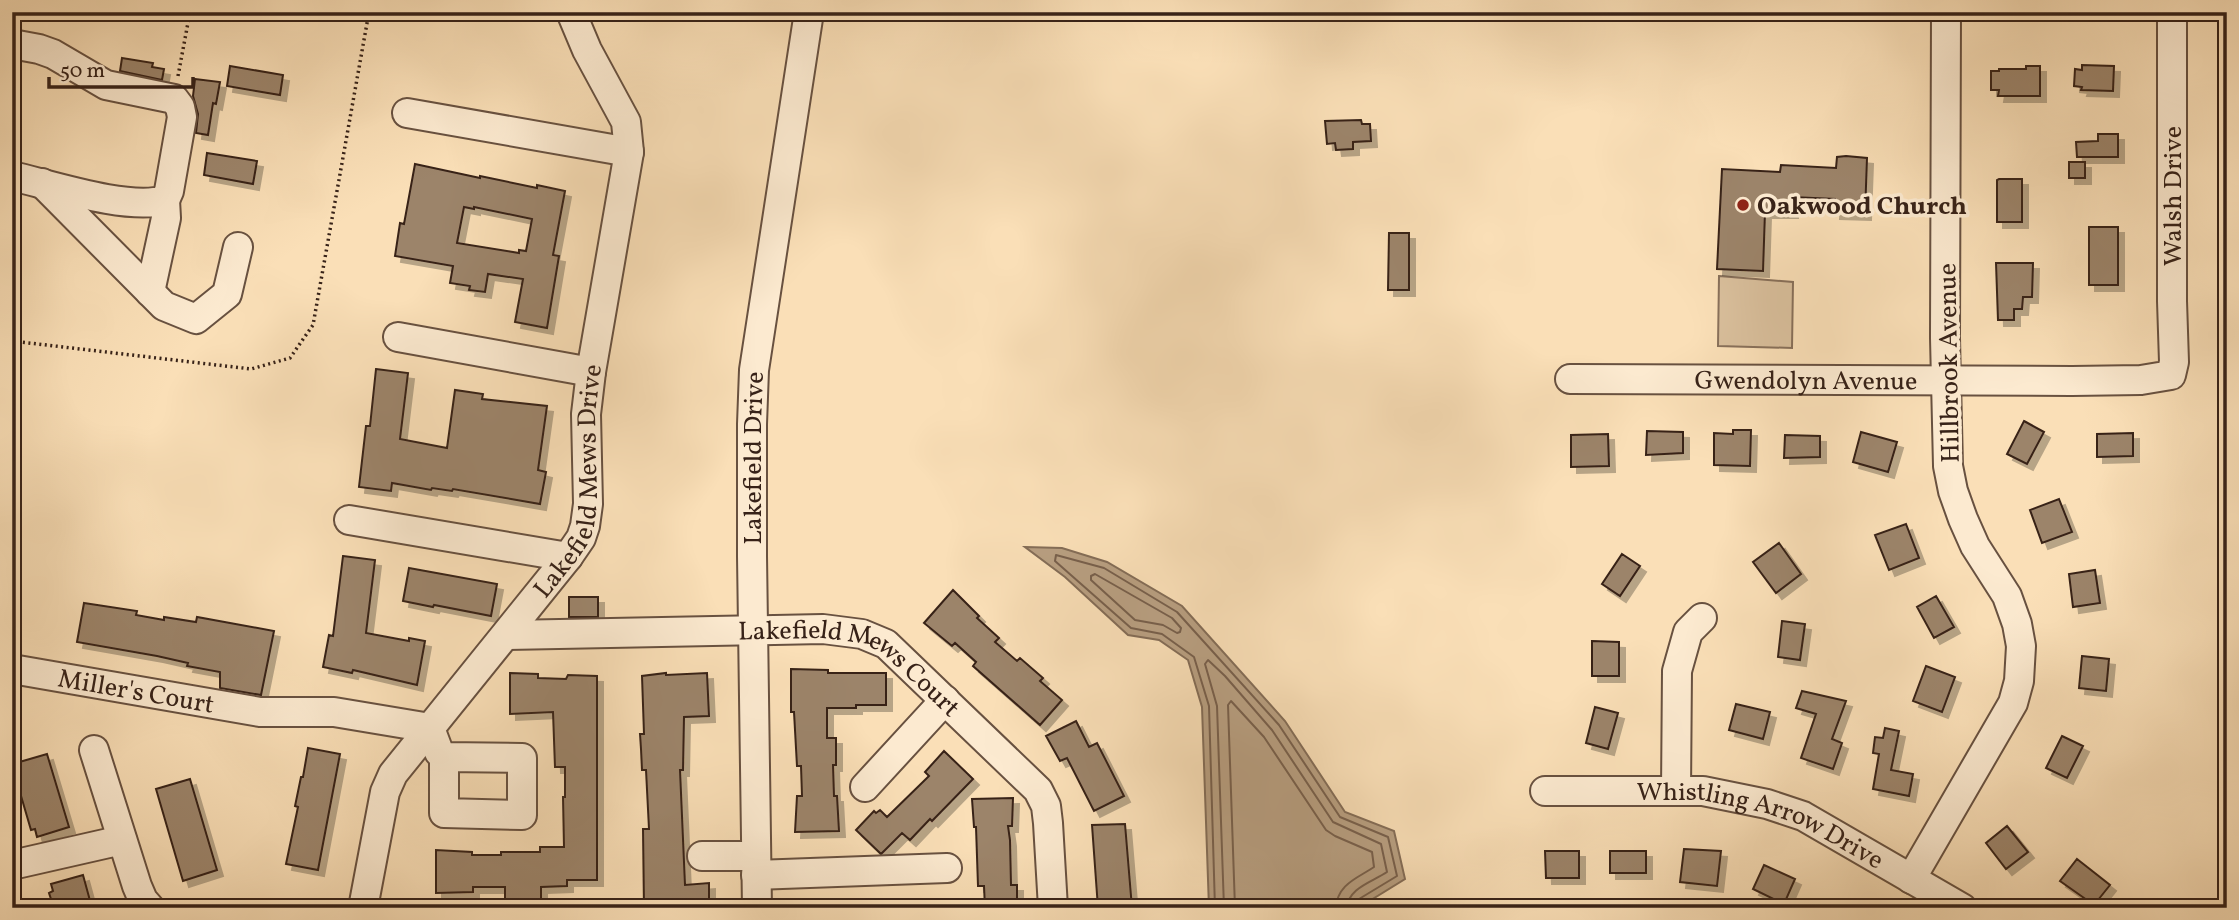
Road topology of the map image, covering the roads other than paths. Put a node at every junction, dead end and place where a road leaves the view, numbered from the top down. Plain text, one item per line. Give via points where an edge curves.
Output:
1 (571, 12) edge
2 (809, 12) edge
3 (1946, 12) edge
4 (2172, 12) edge
5 (12, 44) edge
6 (407, 113) dead end
7 (629, 152) junction
8 (12, 176) edge
9 (42, 183) junction
10 (165, 200) junction
11 (238, 247) dead end
12 (150, 292) junction
13 (398, 337) dead end
14 (591, 372) junction
15 (2167, 377) joint
16 (1570, 379) dead end
17 (1946, 380) junction
18 (349, 520) dead end
19 (568, 557) junction
20 (1702, 618) dead end
21 (754, 630) junction
22 (507, 635) junction
23 (12, 669) edge
24 (945, 701) junction
25 (430, 728) junction
26 (94, 750) dead end
27 (444, 757) dead end
28 (865, 787) dead end
29 (1676, 791) junction
30 (1545, 792) dead end
31 (122, 840) junction
32 (702, 856) dead end
33 (12, 865) edge
34 (756, 866) junction
35 (947, 868) dead end
36 (1911, 879) junction
37 (150, 908) edge
38 (363, 908) edge
39 (757, 908) edge
40 (1053, 908) edge
41 (1962, 908) edge

1 - 7 street, Lakefield Mews Drive via 626,122
2 - 21 street, Lakefield Drive via 754,370
3 - 17 street, Hillbrook Avenue
4 - 15 street, Walsh Drive via 2174,362
5 - 10 street via 52,54 106,85 174,99 182,117
6 - 7 street
7 - 14 street, Lakefield Mews Drive
8 - 9 street
9 - 10 street via 116,201
9 - 12 street
10 - 12 street via 166,218
11 - 12 street via 227,294 196,319 164,306
13 - 14 street
14 - 19 street, Lakefield Mews Drive via 586,414 588,504 585,526
15 - 17 street, Gwendolyn Avenue
16 - 17 street, Gwendolyn Avenue
17 - 36 street, Hillbrook Avenue via 1946,437 1953,491 1975,546 2007,596 2021,646 2020,670 2013,703
18 - 19 street
19 - 22 street, Lakefield Mews Drive
20 - 29 street via 1688,632 1677,671
21 - 22 street, Lakefield Mews Court
21 - 24 street, Lakefield Mews Court via 822,629 862,634 886,644
21 - 34 street, Lakefield Drive
22 - 25 street, Lakefield Mews Drive
23 - 25 street, Miller's Court via 260,712 334,712
24 - 28 street
24 - 40 street, Lakefield Mews Court via 1038,790 1046,806
25 - 27 street
25 - 38 street, Lakefield Mews Drive via 393,774 385,792
26 - 31 street
29 - 30 street, Whistling Arrow Drive
29 - 36 street, Whistling Arrow Drive via 1703,790 1803,816
31 - 33 street
31 - 37 street via 137,886
32 - 34 street
34 - 35 street
34 - 39 street, Lakefield Drive
36 - 41 street, Whistling Arrow Drive

